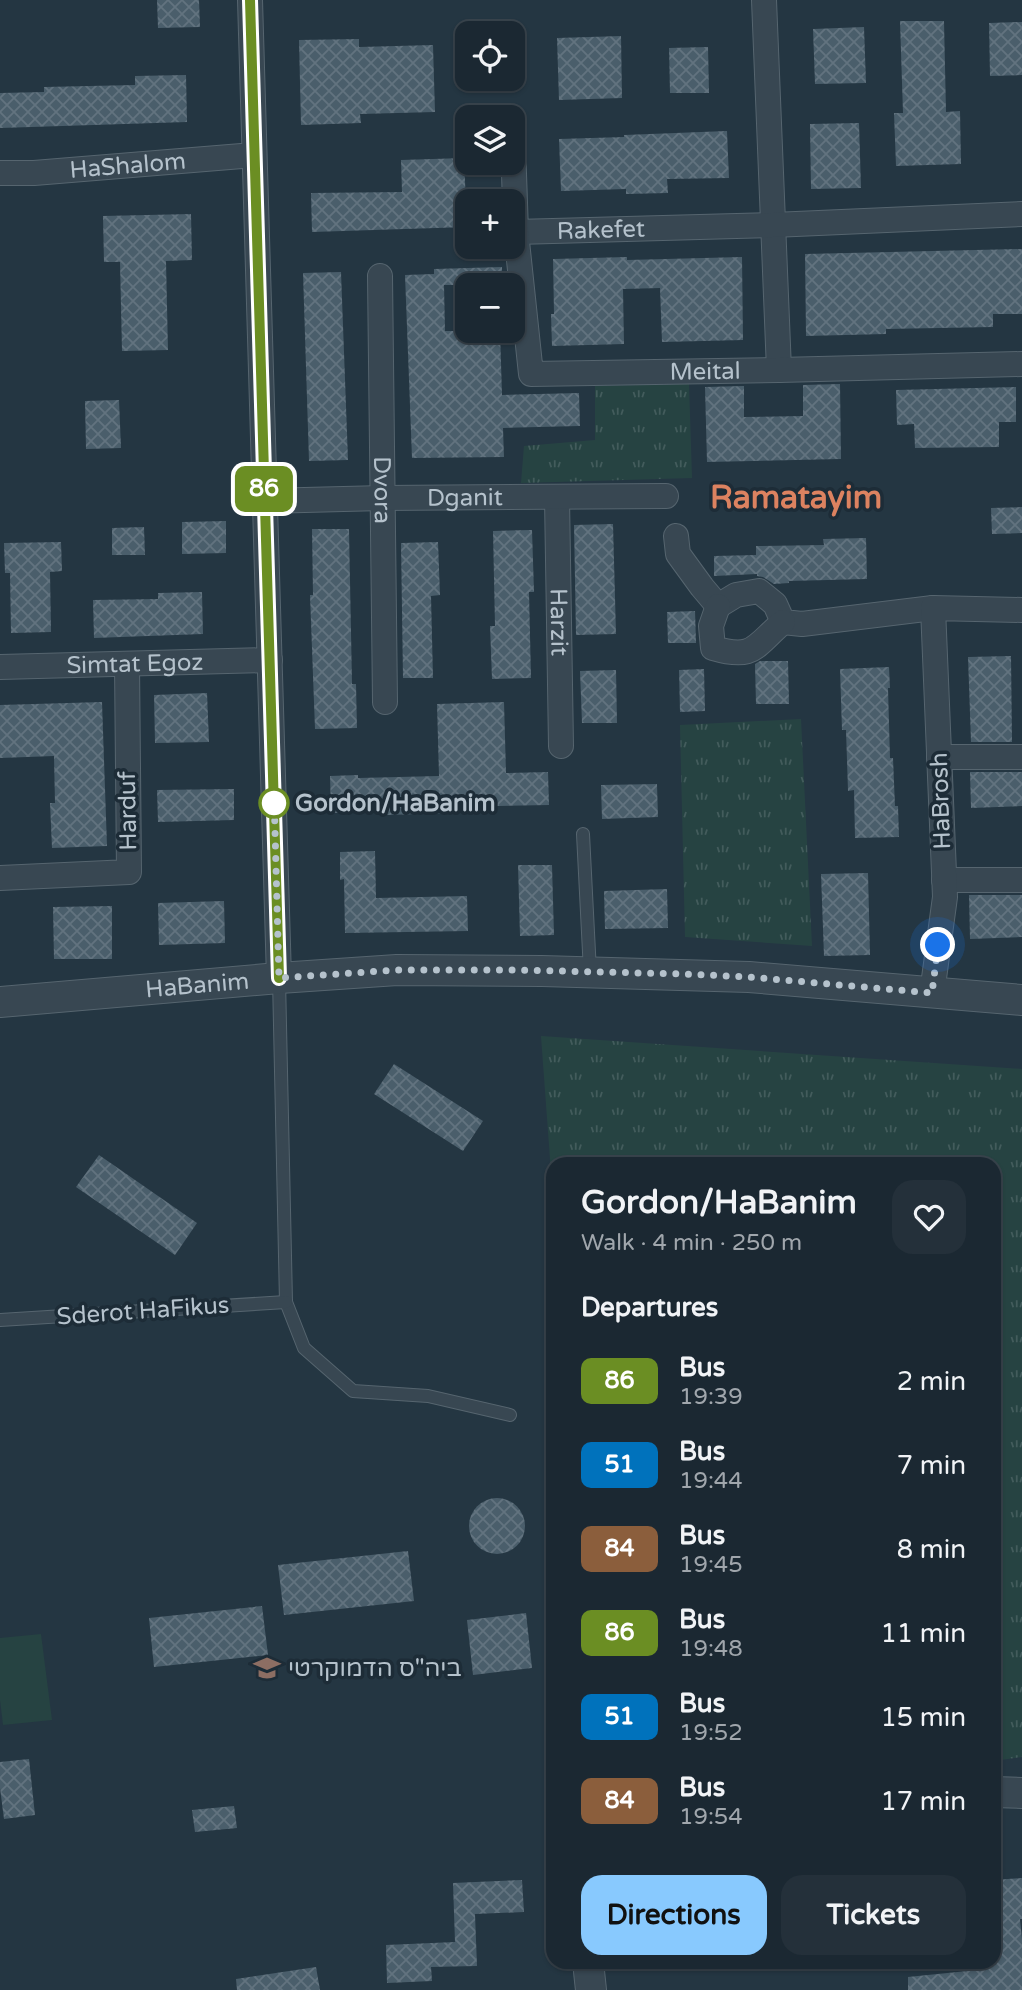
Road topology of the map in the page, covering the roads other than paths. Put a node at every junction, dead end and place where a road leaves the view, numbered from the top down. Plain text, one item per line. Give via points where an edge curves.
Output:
1 (250, 0) edge
2 (764, 0) edge
3 (254, 155) junction
4 (0, 173) edge
5 (1022, 214) edge
6 (773, 225) junction
7 (525, 232) edge
8 (519, 259) edge
9 (380, 276) dead end
10 (1022, 364) edge
11 (779, 370) junction
12 (666, 496) dead end
13 (383, 498) junction
14 (557, 498) junction
15 (265, 501) junction
16 (676, 536) dead end
17 (718, 606) junction
18 (933, 608) junction
19 (1022, 610) edge
20 (783, 622) junction
21 (270, 660) junction
22 (127, 664) junction
23 (0, 667) edge
24 (385, 702) dead end
25 (561, 746) dead end
26 (939, 757) junction
27 (1022, 757) edge
28 (583, 834) dead end
29 (0, 878) edge
30 (944, 880) junction
31 (1022, 880) edge
32 (590, 972) junction
33 (279, 978) junction
34 (932, 993) junction
35 (1022, 1000) edge
36 (0, 1002) edge
37 (286, 1302) junction
38 (0, 1320) edge
39 (510, 1415) dead end
40 (1001, 1792) edge
41 (1022, 1793) edge
42 (588, 1969) edge
43 (591, 1990) edge

1 - 3 street
2 - 6 street
3 - 4 street, HaShalom
3 - 15 street
5 - 6 street, Rakefet
6 - 7 street, Rakefet
6 - 11 street
8 - 11 street, Meital via 531,374
9 - 13 street, Dvora
10 - 11 street, Meital
12 - 14 street, Dganit
13 - 14 street, Dganit
13 - 15 street, Dganit
13 - 24 street, Dvora
14 - 25 street, Harzit
15 - 21 street
16 - 17 street via 678,554
17 - 20 street via 736,595 759,591 775,604
17 - 20 street via 711,626 713,648 731,653 755,650
18 - 19 street
18 - 20 street via 802,624
18 - 26 street, HaBrosh
21 - 22 street, Simtat Egoz
21 - 33 street
22 - 23 street, Simtat Egoz
22 - 29 street, Harduf via 129,872
26 - 27 street
26 - 30 street, HaBrosh
28 - 32 lane
30 - 31 street
30 - 34 street, HaBrosh
32 - 33 street, HaBanim via 397,970
32 - 34 street, HaBanim via 749,977
33 - 36 street, HaBanim
33 - 37 lane
34 - 35 street, HaBanim
37 - 38 lane, Sderot HaFikus
37 - 39 lane via 304,1348 353,1391 428,1396
40 - 41 street
42 - 43 street

